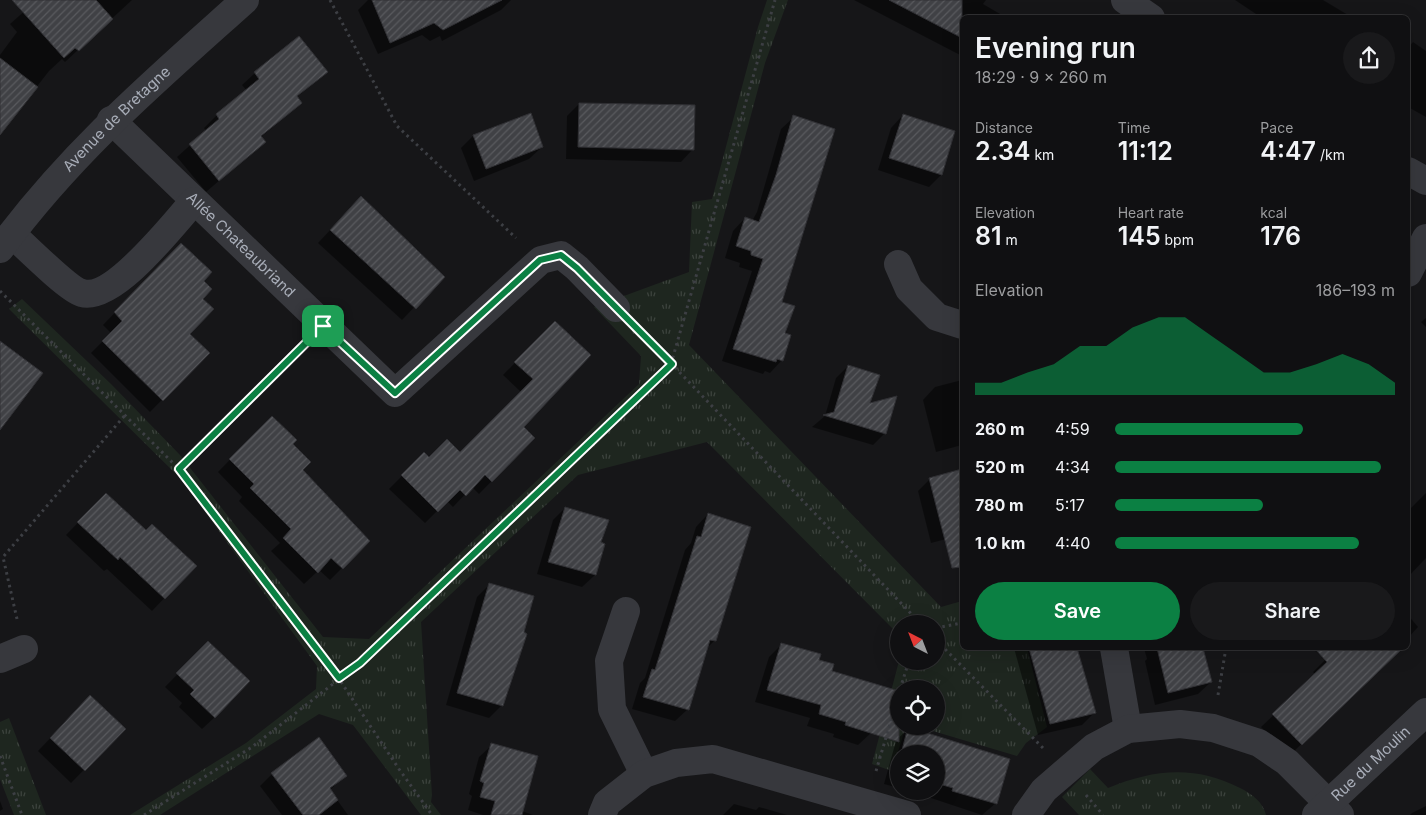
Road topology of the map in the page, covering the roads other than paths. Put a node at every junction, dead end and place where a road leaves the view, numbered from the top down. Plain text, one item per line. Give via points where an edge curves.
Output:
1 (245, 0) edge
2 (1125, 0) edge
3 (1146, 15) edge
4 (111, 120) junction
5 (1410, 172) edge
6 (1426, 181) edge
7 (194, 200) junction
8 (1426, 238) edge
9 (6, 241) edge
10 (898, 264) dead end
11 (1410, 269) edge
12 (616, 308) road end
13 (960, 324) edge
14 (626, 611) dead end
15 (1114, 650) edge
16 (1426, 712) edge
17 (1128, 729) junction
18 (644, 774) junction
19 (1328, 811) edge
20 (602, 815) edge
21 (907, 815) edge
22 (1026, 815) edge

1 - 4 street, Avenue de Bretagne
2 - 3 street
4 - 7 street, Allée Chateaubriand
4 - 9 street, Avenue de Bretagne via 64,169
5 - 6 street
7 - 9 street via 128,275 99,293 82,294
7 - 12 street, Allée Chateaubriand via 395,393 540,260 561,255
8 - 11 street
10 - 13 street via 909,289 937,317
14 - 18 street via 609,661 612,709
15 - 17 street
16 - 19 street, Rue du Moulin
17 - 19 street via 1180,724 1213,728 1259,743 1287,762
17 - 22 street via 1094,747 1064,770
18 - 20 street via 607,803
18 - 21 street via 676,763 713,759

